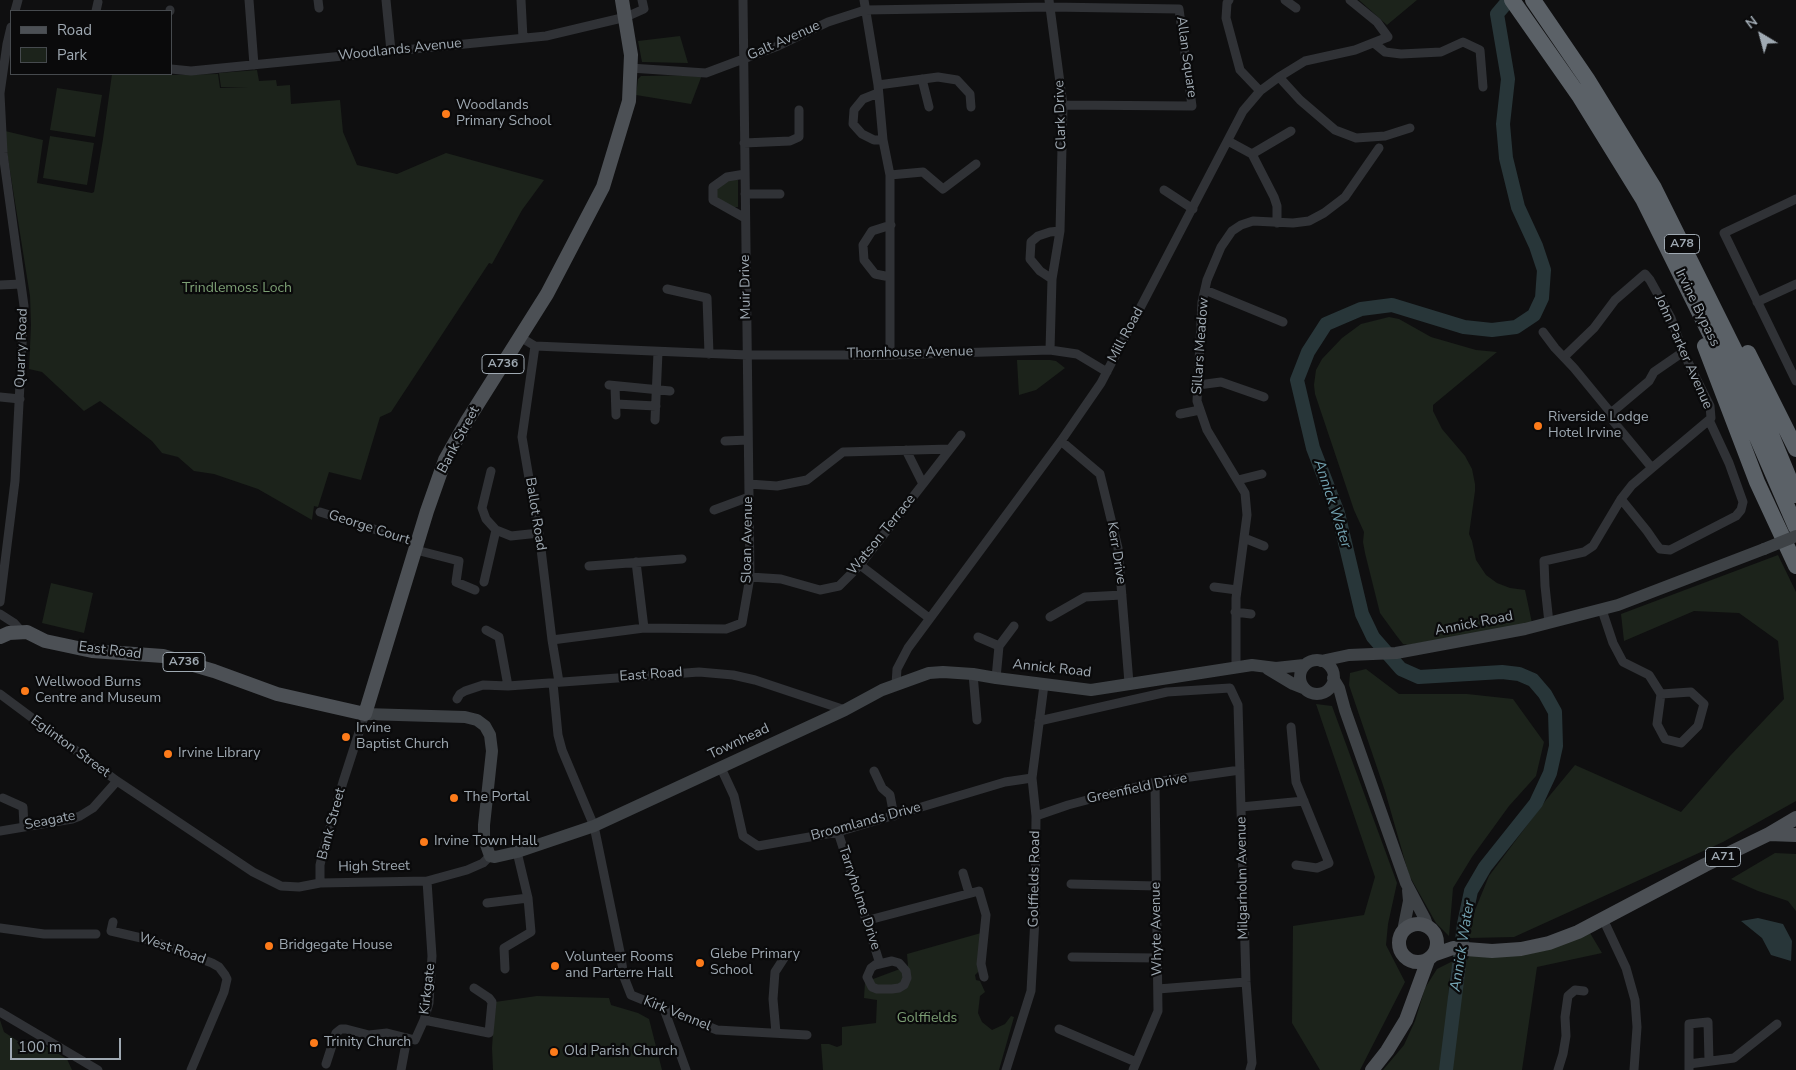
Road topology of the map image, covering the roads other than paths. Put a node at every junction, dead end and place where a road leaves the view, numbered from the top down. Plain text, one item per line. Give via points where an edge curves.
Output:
1 (249, 0) edge
2 (386, 0) edge
3 (521, 0) edge
4 (622, 0) edge
5 (642, 0) edge
6 (743, 0) edge
7 (864, 0) edge
8 (1228, 0) edge
9 (1285, 0) edge
10 (1350, 0) edge
11 (1512, 0) edge
12 (98, 2) dead end
13 (1050, 3) edge
14 (938, 4) edge
15 (1536, 4) edge
16 (1296, 8) dead end
17 (96, 10) edge
18 (865, 10) junction
19 (626, 17) junction
20 (522, 38) junction
21 (1374, 42) junction
22 (9, 44) edge
23 (391, 51) junction
24 (743, 60) junction
25 (254, 65) junction
26 (630, 68) junction
27 (172, 69) edge
28 (1279, 77) junction
29 (922, 79) junction
30 (1483, 87) dead end
31 (878, 89) junction
32 (1260, 91) junction
33 (0, 94) edge
34 (1063, 105) junction
35 (971, 107) dead end
36 (929, 108) dead end
37 (799, 110) dead end
38 (1410, 128) dead end
39 (1291, 131) dead end
40 (883, 140) junction
41 (1228, 141) junction
42 (744, 143) junction
43 (1379, 148) dead end
44 (1252, 154) junction
45 (976, 164) dead end
46 (745, 174) junction
47 (890, 175) junction
48 (1164, 190) dead end
49 (745, 194) junction
50 (780, 194) dead end
51 (1649, 194) junction
52 (1796, 199) edge
53 (11, 208) junction
54 (0, 209) edge
55 (1193, 209) junction
56 (745, 218) junction
57 (1277, 223) junction
58 (891, 224) junction
59 (1060, 231) junction
60 (890, 277) junction
61 (1052, 279) junction
62 (21, 284) junction
63 (1796, 284) edge
64 (0, 285) edge
65 (667, 289) dead end
66 (1205, 290) junction
67 (1757, 302) junction
68 (1283, 322) dead end
69 (1543, 332) dead end
70 (520, 337) junction
71 (535, 346) junction
72 (1050, 350) junction
73 (658, 352) junction
74 (1683, 352) junction
75 (708, 354) junction
76 (747, 355) junction
77 (890, 355) junction
78 (1565, 356) junction
79 (1106, 372) junction
80 (1796, 381) edge
81 (1198, 385) junction
82 (656, 390) junction
83 (670, 391) dead end
84 (0, 397) edge
85 (1264, 397) dead end
86 (20, 399) junction
87 (616, 404) junction
88 (656, 406) junction
89 (1200, 410) junction
90 (1611, 413) junction
91 (1180, 414) dead end
92 (616, 415) dead end
93 (655, 420) dead end
94 (1709, 420) junction
95 (961, 435) dead end
96 (748, 440) junction
97 (725, 441) dead end
98 (1061, 442) junction
99 (950, 449) junction
100 (1796, 449) edge
101 (906, 450) junction
102 (1652, 468) junction
103 (490, 471) dead end
104 (1262, 474) dead end
105 (1238, 480) junction
106 (748, 484) junction
107 (923, 484) junction
108 (1796, 495) edge
109 (749, 497) junction
110 (1621, 499) junction
111 (714, 510) dead end
112 (320, 512) dead end
113 (1796, 527) edge
114 (496, 530) junction
115 (539, 533) junction
116 (1796, 536) edge
117 (1244, 538) junction
118 (1264, 546) dead end
119 (417, 547) junction
120 (682, 559) dead end
121 (3, 560) edge
122 (636, 562) junction
123 (860, 565) junction
124 (589, 566) dead end
125 (1796, 566) edge
126 (750, 577) junction
127 (484, 582) dead end
128 (1214, 587) dead end
129 (476, 590) dead end
130 (1237, 590) junction
131 (1122, 595) junction
132 (0, 602) edge
133 (1602, 610) junction
134 (1235, 612) junction
135 (0, 614) edge
136 (1250, 614) dead end
137 (1050, 617) dead end
138 (930, 618) junction
139 (1549, 623) junction
140 (1014, 626) dead end
141 (644, 628) junction
142 (486, 630) dead end
143 (22, 632) junction
144 (0, 637) edge
145 (978, 637) dead end
146 (552, 640) junction
147 (999, 646) junction
148 (1349, 655) junction
149 (1321, 661) junction
150 (1304, 665) junction
151 (1265, 666) junction
152 (1236, 667) junction
153 (973, 674) junction
154 (1333, 676) junction
155 (996, 678) junction
156 (556, 683) junction
157 (1129, 683) junction
158 (896, 684) junction
159 (1044, 685) junction
160 (508, 686) junction
161 (1304, 688) junction
162 (1324, 692) junction
163 (0, 694) edge
164 (1661, 694) junction
165 (457, 699) dead end
166 (845, 710) junction
167 (1345, 710) junction
168 (365, 714) junction
169 (977, 720) dead end
170 (1039, 721) junction
171 (1291, 727) dead end
172 (720, 768) junction
173 (1240, 770) junction
174 (874, 772) dead end
175 (1032, 778) junction
176 (117, 781) junction
177 (1156, 782) junction
178 (3, 798) dead end
179 (1304, 801) junction
180 (1241, 807) junction
181 (894, 816) junction
182 (1036, 816) junction
183 (1796, 818) edge
184 (24, 826) junction
185 (594, 826) junction
186 (0, 831) edge
187 (838, 832) junction
188 (1769, 834) junction
189 (1796, 835) edge
190 (517, 852) junction
191 (490, 856) junction
192 (1296, 865) dead end
193 (963, 873) dead end
194 (427, 880) junction
195 (320, 883) junction
196 (1406, 883) junction
197 (1071, 884) dead end
198 (1156, 886) junction
199 (970, 893) junction
200 (528, 898) junction
201 (487, 903) dead end
202 (1603, 919) junction
203 (865, 921) junction
204 (113, 922) dead end
205 (0, 928) edge
206 (1403, 931) junction
207 (1432, 932) junction
208 (96, 934) dead end
209 (1453, 948) junction
210 (786, 955) dead end
211 (1072, 957) dead end
212 (1430, 957) junction
213 (1157, 958) junction
214 (1408, 960) junction
215 (880, 964) junction
216 (505, 969) dead end
217 (984, 977) dead end
218 (1246, 982) junction
219 (1418, 984) junction
220 (474, 988) dead end
221 (1158, 989) junction
222 (1584, 992) dead end
223 (664, 1009) junction
224 (0, 1012) edge
225 (424, 1020) junction
226 (1777, 1024) dead end
227 (1059, 1029) dead end
228 (776, 1033) junction
229 (807, 1035) dead end
230 (407, 1038) junction
231 (1709, 1061) junction
232 (326, 1064) dead end
233 (1135, 1066) edge
234 (1689, 1067) edge
235 (98, 1070) edge
236 (192, 1070) edge
237 (401, 1070) edge
238 (686, 1070) edge
239 (1006, 1070) edge
240 (1250, 1070) edge
241 (1372, 1070) edge
242 (1558, 1070) edge
243 (1634, 1070) edge

1 - 25 street
2 - 23 street
3 - 20 street
4 - 19 main road, Bank Street / A736
5 - 19 street via 644,9
6 - 24 street, Muir Drive
7 - 18 street
8 - 32 street via 1226,18 1240,70
9 - 16 street
10 - 21 street, Mill Road via 1377,22 1388,37
11 - 51 highway, Irvine Bypass / A78
12 - 17 street
13 - 14 street, Galt Avenue
13 - 34 street, Clark Drive
13 - 34 street, Allan Square via 1179,8 1192,106
14 - 18 street, Galt Avenue
15 - 51 highway, Irvine Bypass / A78 via 1587,79
18 - 24 street, Galt Avenue via 828,22
18 - 31 street
19 - 20 street, Woodlands Avenue via 546,36
19 - 26 main road, Bank Street / A736
20 - 23 street, Woodlands Avenue
21 - 28 street, Mill Road via 1355,50 1305,61
21 - 30 street via 1385,52 1400,54 1441,52 1463,42 1480,50
22 - 33 street, Quarry Road
23 - 25 street, Woodlands Avenue
24 - 26 street, Galt Avenue via 706,73
24 - 42 street, Muir Drive
25 - 27 street, Woodlands Avenue via 190,71
26 - 70 main road, Bank Street / A736 via 629,101 604,187 547,294
28 - 32 street, Mill Road
28 - 38 street via 1300,100 1340,132 1356,138 1385,136
29 - 31 street
29 - 35 street via 957,80 970,94
29 - 36 street
31 - 40 street
31 - 40 street via 854,110 853,124 862,134
32 - 41 street, Mill Road via 1243,111
33 - 53 street, Quarry Road via 3,152
34 - 59 street, Clark Drive
37 - 42 street via 799,137 790,141
39 - 44 street
40 - 47 street
41 - 44 street
41 - 55 street, Mill Road
42 - 46 street, Muir Drive
43 - 57 street, Sillars Meadow via 1345,197 1324,213 1310,221
44 - 57 street via 1274,197
45 - 47 street via 943,189 923,172
46 - 49 street, Muir Drive
46 - 56 street via 727,177 713,187 713,200
47 - 58 street
48 - 55 street
49 - 50 street
49 - 56 street, Muir Drive
51 - 100 highway, A78 via 1722,302
51 - 108 highway, Irvine Bypass / A78 via 1744,369
51 - 113 highway, Irvine Bypass / A78
51 - 125 highway, A78 via 1757,482
52 - 67 street via 1724,233
53 - 54 street
53 - 62 street, Quarry Road
55 - 79 street, Mill Road
56 - 76 street, Muir Drive
57 - 66 street, Sillars Meadow via 1253,221 1232,231 1221,247
58 - 60 street
58 - 60 street via 872,231 863,245 864,260 875,274
59 - 61 street, Clark Drive
59 - 61 street via 1038,236 1031,242 1030,259
60 - 77 street
61 - 72 street, Clark Drive
62 - 64 street
62 - 86 street, Quarry Road via 24,306
63 - 67 street
65 - 75 street via 707,298
66 - 68 street
66 - 81 street, Sillars Meadow
67 - 80 street
69 - 78 street
70 - 71 street, Thornhouse Avenue
70 - 119 main road, Bank Street / A736 via 446,460
71 - 73 street, Thornhouse Avenue
71 - 115 street, Ballot Road via 522,437
72 - 77 street, Thornhouse Avenue
72 - 79 street, Thornhouse Avenue via 1077,354
73 - 75 street, Thornhouse Avenue
73 - 82 street
74 - 78 street, John Parker Avenue via 1671,318 1645,274 1615,300 1594,328
74 - 90 street via 1654,372
74 - 94 street, John Parker Avenue via 1710,406
75 - 76 street, Thornhouse Avenue
76 - 77 street, Thornhouse Avenue
76 - 96 street, Sloan Avenue
78 - 90 street
79 - 98 street, Mill Road
81 - 85 street via 1221,382
81 - 89 street, Sillars Meadow
82 - 83 street
82 - 87 street via 612,385
82 - 88 street
84 - 86 street
86 - 121 street, Quarry Road via 15,480
87 - 88 street
87 - 92 street
88 - 93 street
89 - 91 street, Sillars Meadow
89 - 105 street, Sillars Meadow via 1208,430
90 - 102 street via 1613,421
94 - 102 street
94 - 110 street, John Parker Avenue via 1743,502 1736,516 1670,550 1660,549
95 - 99 street, Watson Terrace
96 - 97 street
96 - 106 street, Sloan Avenue
98 - 131 street, Kerr Drive via 1100,474 1118,548
98 - 138 street, Mill Road
99 - 101 street
99 - 107 street, Watson Terrace
101 - 106 street via 844,452 807,480 777,486
101 - 107 street
102 - 110 street
103 - 114 street via 482,508 486,519
104 - 105 street
105 - 117 street, Sillars Meadow via 1245,492
106 - 109 street, Sloan Avenue
107 - 123 street, Watson Terrace
109 - 111 street
109 - 126 street, Sloan Avenue
110 - 139 street via 1593,546 1584,552 1544,561
112 - 119 street, George Court
114 - 115 street via 511,536
114 - 127 street
115 - 146 street, Ballot Road
116 - 133 main road, Annick Road, bridge
117 - 118 street
117 - 130 street, Sillars Meadow
119 - 129 street, George Court via 459,561 456,582
119 - 168 main road, Bank Street / A736
120 - 122 street
121 - 132 street, Quarry Road
122 - 124 street
122 - 141 street
123 - 126 street, Watson Terrace via 839,586 820,590 781,579
123 - 138 street
126 - 141 street, Sloan Avenue via 742,623 726,629
128 - 130 street
130 - 134 street, Sillars Meadow
131 - 137 street via 1085,597
131 - 157 street, Kerr Drive
133 - 139 main road, Annick Road
133 - 164 street via 1623,662 1649,675
134 - 136 street
134 - 152 street, Sillars Meadow
135 - 143 street
138 - 158 street, Mill Road via 901,659
139 - 148 main road, Annick Road via 1396,654
140 - 147 street
141 - 146 street, Sloan Avenue
142 - 160 street via 499,637
143 - 144 main road
143 - 168 main road, East Road / A736 via 45,641 92,651 163,656 277,694
145 - 147 street
146 - 156 street, Ballot Road
147 - 155 street
148 - 149 main road, Annick Road
148 - 154 main road
149 - 150 main road via 1313,660
149 - 154 main road via 1327,664
150 - 151 main road, Annick Road via 1287,668
150 - 161 main road via 1300,678
151 - 152 main road, Annick Road
151 - 161 main road
152 - 157 main road, Annick Road
153 - 155 main road, Annick Road
153 - 158 main road, Annick Road via 929,673
153 - 169 street
154 - 162 main road via 1331,686
154 - 167 main road
155 - 159 main road, Annick Road
156 - 160 street, East Road
156 - 166 street, East Road via 699,672 729,674
156 - 185 street, Ballot Road via 558,735
157 - 159 main road, Annick Road via 1091,690
158 - 166 main road, Townhead
159 - 170 street, Golffields Road
160 - 165 street, East Road via 483,686 460,694
161 - 162 main road via 1313,693
162 - 167 main road
163 - 176 street, Eglinton Street
164 - 164 street via 1691,692 1704,704 1698,726 1681,743 1665,739 1657,724
166 - 172 main road, Townhead
167 - 196 main road
168 - 191 main road via 465,717 486,726 492,751 484,839
168 - 195 street, Bank Street via 323,852
170 - 173 street, Milgarholm Avenue via 1166,692 1230,688 1238,704
170 - 175 street, Golffields Road
171 - 179 street via 1296,782
172 - 185 main road, Townhead
172 - 187 street, Broomlands Drive via 734,796 742,836 758,846
173 - 177 street, Greenfield Drive
173 - 180 street, Milgarholm Avenue
174 - 181 street via 882,788 890,795
175 - 181 street, Broomlands Drive via 1005,782
175 - 182 street, Golffields Road
176 - 184 street, Seagate via 93,808 80,816
176 - 195 street, High Street via 267,880 289,887
177 - 182 street, Greenfield Drive
177 - 198 street, Whyte Avenue
178 - 184 street via 23,807
179 - 180 street
179 - 192 street via 1329,863 1317,868
180 - 218 street, Milgarholm Avenue
181 - 187 street, Broomlands Drive
182 - 239 street, Golffields Road via 1031,991
183 - 188 main road, A71
184 - 186 street, Seagate
185 - 190 main road, High Street
185 - 223 street, Kirk Vennel via 624,977 631,996
187 - 203 street, Tarryholme Drive
188 - 189 main road, A71
188 - 202 main road, A71
190 - 191 main road, High Street
190 - 200 street
191 - 194 street, High Street via 467,870
193 - 199 street
194 - 195 street, High Street
194 - 225 street, Kirkgate via 432,956 429,1002
196 - 206 main road via 1409,901
196 - 207 main road
197 - 198 street
198 - 213 street, Whyte Avenue
199 - 203 street
199 - 217 street via 980,891 986,915 981,964
200 - 201 street
200 - 216 street via 531,932 504,948
202 - 209 main road, A71 via 1549,943 1521,949
202 - 243 street via 1626,968 1634,1000 1638,1027
203 - 215 street, Tarryholme Drive
204 - 236 street, West Road via 110,931 150,940 212,963 225,975 224,992
205 - 208 street via 44,934
206 - 207 main road via 1418,924
206 - 214 main road via 1398,944
207 - 209 main road, A71
207 - 212 main road via 1436,949
209 - 212 main road, A71
210 - 228 street via 775,972
211 - 213 street
212 - 214 main road, A71 via 1419,962
212 - 219 main road
213 - 221 street, Whyte Avenue
214 - 219 main road
215 - 215 street, Tarryholme Drive via 892,962 903,966 907,974 904,985 892,989 872,987 867,974
218 - 221 street
218 - 240 street, Milgarholm Avenue
219 - 241 main road via 1406,1020 1388,1051
220 - 225 street via 492,1002 489,1034
221 - 233 street, Whyte Avenue via 1158,1011
222 - 242 street via 1575,990 1568,996 1566,1036
223 - 228 street, Kirk Vennel via 717,1030
223 - 238 street
224 - 235 street
225 - 230 street, Kirkgate via 415,1040
226 - 231 street via 1734,1058
227 - 233 street
228 - 229 street, Kirk Vennel
230 - 232 street via 340,1029
230 - 237 street
231 - 234 street
231 - 234 street via 1708,1022 1689,1024

